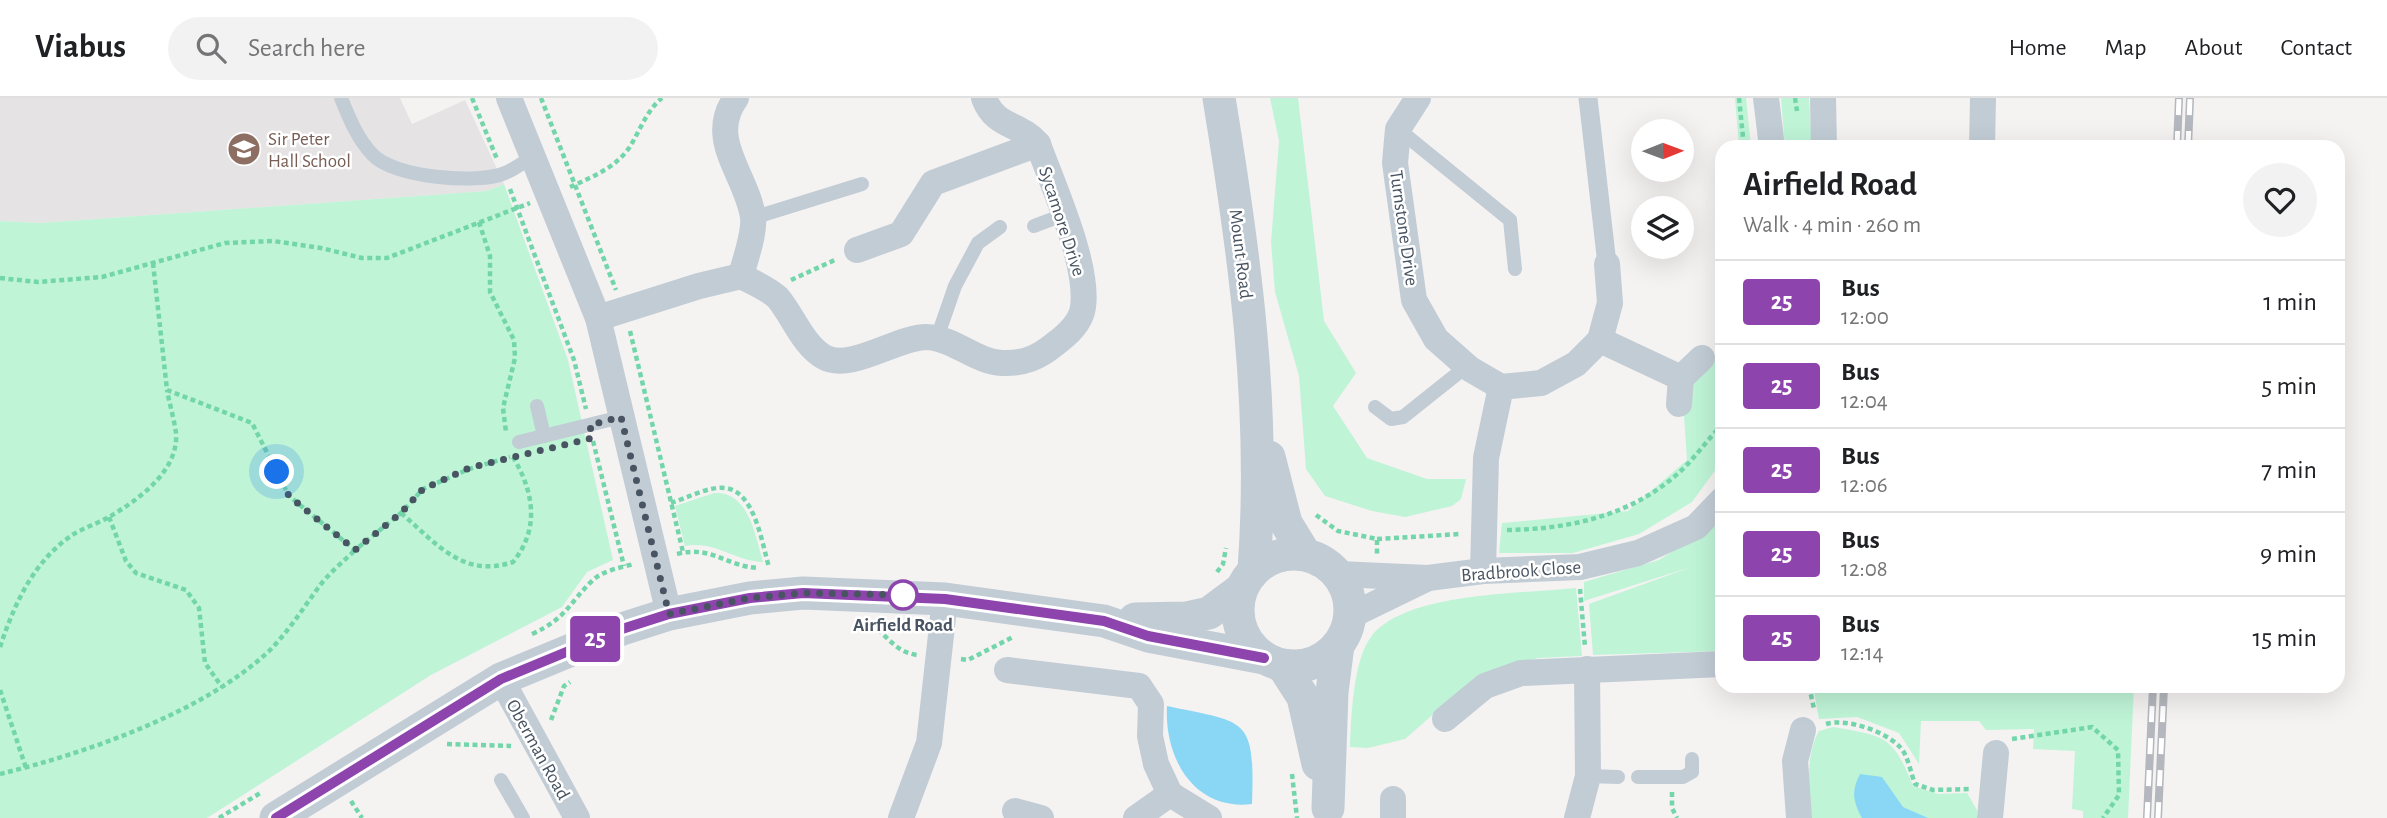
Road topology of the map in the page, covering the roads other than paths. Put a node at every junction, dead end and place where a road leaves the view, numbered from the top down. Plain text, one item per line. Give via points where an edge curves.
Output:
1 (341, 98) edge
2 (509, 98) edge
3 (736, 98) edge
4 (984, 98) edge
5 (1219, 98) edge
6 (1418, 98) edge
7 (1588, 98) edge
8 (1766, 98) edge
9 (1823, 98) edge
10 (1983, 98) edge
11 (1398, 129) junction
12 (1771, 140) edge
13 (1824, 140) edge
14 (1982, 140) edge
15 (1038, 144) junction
16 (533, 156) junction
17 (862, 184) dead end
18 (1063, 215) junction
19 (753, 218) junction
20 (1000, 226) dead end
21 (1034, 226) dead end
22 (857, 250) road end
23 (1606, 264) joint
24 (1515, 269) dead end
25 (741, 276) junction
26 (598, 318) junction
27 (937, 338) junction
28 (1600, 340) junction
29 (1702, 358) dead end
30 (1466, 366) junction
31 (1501, 387) junction
32 (537, 406) dead end
33 (1375, 407) dead end
34 (1258, 410) junction
35 (621, 417) junction
36 (544, 436) junction
37 (520, 448) road end
38 (1715, 507) edge
39 (1305, 554) junction
40 (1483, 571) junction
41 (1338, 574) junction
42 (1428, 578) junction
43 (1235, 580) junction
44 (945, 599) junction
45 (669, 614) junction
46 (1104, 621) junction
47 (1344, 631) junction
48 (1273, 662) junction
49 (1715, 664) edge
50 (1587, 669) junction
51 (1007, 670) dead end
52 (501, 679) junction
53 (1445, 719) dead end
54 (1809, 728) road end
55 (1998, 747) road end
56 (1692, 758) dead end
57 (1588, 776) junction
58 (1638, 776) dead end
59 (1618, 777) dead end
60 (501, 780) dead end
61 (1170, 794) junction
62 (1983, 808) edge
63 (1015, 811) dead end
64 (1329, 813) edge
65 (276, 818) edge
66 (523, 818) edge
67 (577, 818) edge
68 (901, 818) edge
69 (1041, 818) edge
70 (1136, 818) edge
71 (1209, 818) edge
72 (1577, 818) edge
73 (1799, 818) edge

1 - 16 lane via 374,157 394,168 480,179 504,174
2 - 16 street
3 - 19 street via 729,107 724,139
4 - 15 street, Sycamore Drive via 995,118 1030,135
5 - 34 street, Mount Road via 1245,260
6 - 11 street, Turnstone Drive
7 - 23 street
8 - 12 street
9 - 13 street
10 - 14 street
11 - 24 lane via 1510,220
11 - 30 street, Turnstone Drive via 1395,163 1414,299 1436,339
15 - 18 street, Sycamore Drive
15 - 22 street, Sycamore Drive via 933,183 901,234
16 - 26 street
17 - 19 lane
18 - 21 lane
18 - 27 street, Sycamore Drive via 1083,273 1083,309 1070,332 1026,362 998,363
19 - 25 street
20 - 27 lane via 978,243 955,286
23 - 28 street via 1610,303
25 - 26 street
25 - 27 street, Sycamore Drive via 776,296 824,358 848,360 918,337
26 - 35 street
28 - 29 street via 1680,391
28 - 31 street via 1576,364 1541,383
30 - 31 street, Turnstone Drive
30 - 33 lane via 1403,417 1391,419
31 - 40 street via 1486,458
32 - 36 lane
34 - 39 street, Mount Road via 1286,523
34 - 43 street, Mount Road
35 - 36 lane via 591,431
35 - 45 street
36 - 37 lane
38 - 40 street, Bradbrook Close via 1696,527 1637,553 1580,567
39 - 41 street
39 - 43 street via 1278,556
40 - 42 street, Bradbrook Close
41 - 42 street, Bradbrook Close
41 - 47 street via 1350,601
42 - 47 street, Bradbrook Close
43 - 46 street via 1209,613
43 - 48 street via 1241,628 1252,648
44 - 45 street via 803,593
44 - 46 street
44 - 68 street via 929,743
45 - 52 street
46 - 48 street via 1148,636
47 - 48 street via 1322,659 1303,666
47 - 64 street via 1332,692
48 - 64 street via 1303,697
49 - 50 street
50 - 53 street via 1521,673 1485,686
50 - 57 street
51 - 61 street via 1139,686 1151,704 1150,736
52 - 65 street
52 - 67 street, Oberman Road
54 - 73 street via 1795,761
55 - 62 street
56 - 58 lane via 1692,772 1683,777
57 - 59 lane
57 - 72 street
60 - 66 lane
61 - 70 street
61 - 71 street
63 - 69 street

